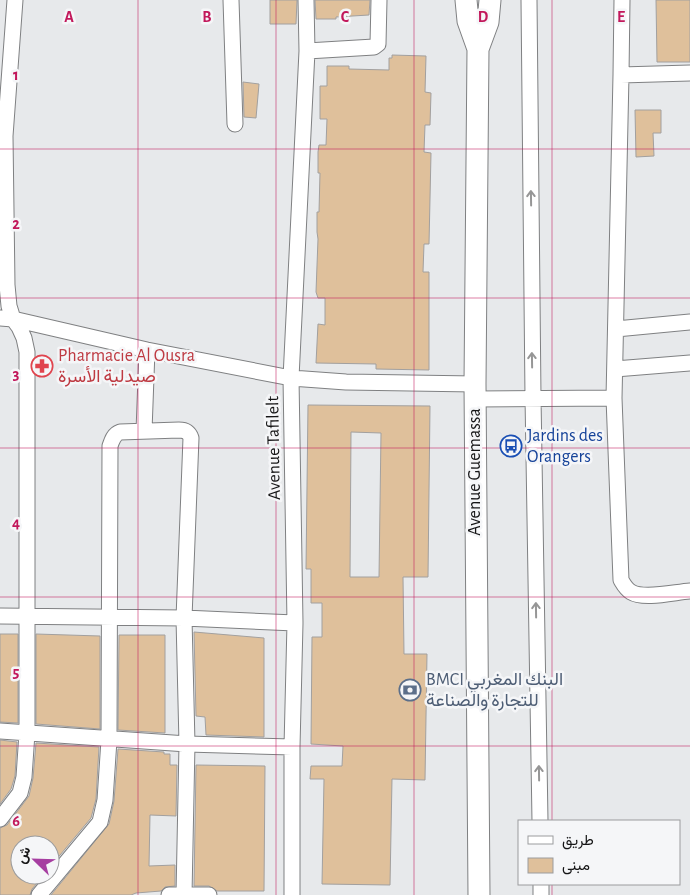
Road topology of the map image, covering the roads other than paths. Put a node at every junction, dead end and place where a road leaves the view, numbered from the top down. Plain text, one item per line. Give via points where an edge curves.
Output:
1 (15, 0) edge
2 (232, 0) edge
3 (306, 0) edge
4 (379, 0) edge
5 (466, 0) edge
6 (490, 0) edge
7 (529, 0) edge
8 (622, 0) edge
9 (478, 49) junction
10 (307, 51) junction
11 (690, 73) edge
12 (621, 75) junction
13 (234, 124) dead end
14 (6, 318) edge
15 (690, 322) edge
16 (616, 329) junction
17 (147, 350) junction
18 (690, 363) edge
19 (615, 369) junction
20 (291, 378) junction
21 (475, 391) junction
22 (532, 397) junction
23 (614, 398) junction
24 (144, 431) junction
25 (690, 591) edge
26 (0, 616) edge
27 (26, 616) junction
28 (109, 617) junction
29 (184, 618) junction
30 (295, 623) junction
31 (0, 731) edge
32 (27, 733) junction
33 (109, 740) junction
34 (187, 744) junction
35 (292, 747) junction
36 (0, 819) edge
37 (540, 820) edge
38 (39, 895) edge
39 (169, 895) edge
40 (184, 895) edge
41 (209, 895) edge
42 (292, 895) edge
43 (480, 895) edge

1 - 14 street via 5,136 9,306
2 - 13 street
3 - 10 street, Avenue Tafilelt
4 - 10 street via 378,44 374,47
5 - 9 main road, Avenue Guemassa via 468,21
6 - 9 main road, Avenue Guemassa via 488,22
22 -> 7 street
8 - 12 street
9 - 21 main road, Avenue Guemassa
10 - 20 street, Avenue Tafilelt
11 - 12 street
12 - 16 street
14 - 17 street
14 - 27 street via 19,327 27,352
15 - 16 street
16 - 19 street
17 - 20 street
17 - 24 street
18 - 19 street
19 - 23 street
20 - 21 street
20 - 30 street, Avenue Tafilelt
21 - 22 street
21 - 43 main road, Avenue Guemassa
22 - 23 street
37 -> 22 street
23 - 25 street via 621,580 625,587 640,595
24 - 28 street via 116,433 110,446
24 - 29 street via 182,430 191,438
26 - 27 street
27 - 28 street
27 - 32 street
28 - 29 street
28 - 33 street
29 - 30 street
29 - 34 street
30 - 35 street, Avenue Tafilelt
31 - 32 street
32 - 33 street
32 - 36 street via 20,793
33 - 34 street
33 - 38 street via 106,800 100,822
34 - 35 street
34 - 40 street
35 - 42 street, Avenue Tafilelt
39 - 40 street
40 - 41 street

